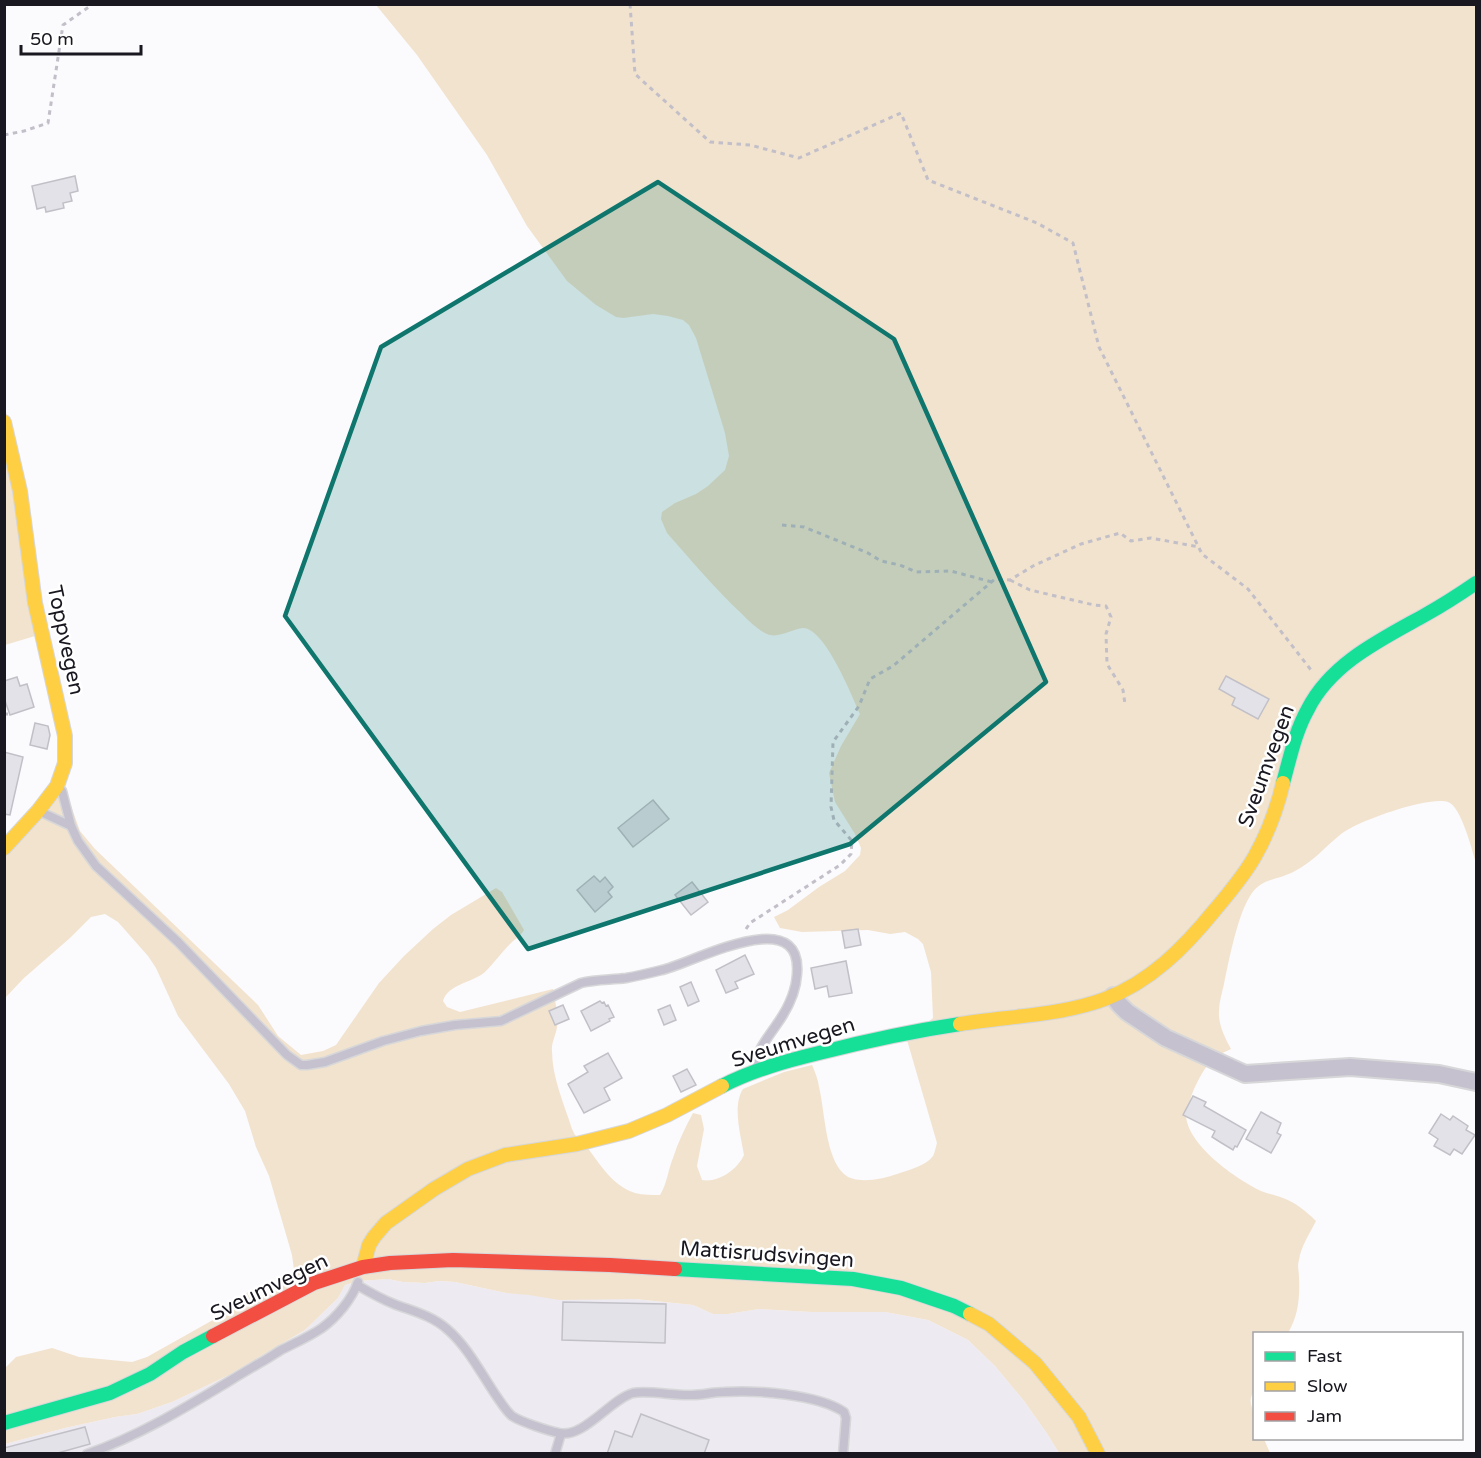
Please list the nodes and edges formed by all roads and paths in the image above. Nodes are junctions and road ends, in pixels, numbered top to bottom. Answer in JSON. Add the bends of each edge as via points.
{"nodes":[{"id":1,"x":93,"y":4,"type":"edge"},
{"id":2,"x":630,"y":4,"type":"edge"},
{"id":3,"x":4,"y":135,"type":"edge"},
{"id":4,"x":4,"y":422,"type":"edge"},
{"id":5,"x":782,"y":525,"type":"dead end"},
{"id":6,"x":1199,"y":547,"type":"junction"},
{"id":7,"x":1010,"y":580,"type":"junction"},
{"id":8,"x":992,"y":582,"type":"junction"},
{"id":9,"x":1476,"y":584,"type":"edge"},
{"id":10,"x":1323,"y":685,"type":"junction"},
{"id":11,"x":1125,"y":704,"type":"dead end"},
{"id":12,"x":57,"y":786,"type":"junction"},
{"id":13,"x":38,"y":811,"type":"junction"},
{"id":14,"x":70,"y":826,"type":"junction"},
{"id":15,"x":4,"y":848,"type":"edge"},
{"id":16,"x":738,"y":943,"type":"junction"},
{"id":17,"x":1113,"y":996,"type":"junction"},
{"id":18,"x":755,"y":1072,"type":"junction"},
{"id":19,"x":1476,"y":1082,"type":"edge"},
{"id":20,"x":363,"y":1267,"type":"junction"},
{"id":21,"x":357,"y":1285,"type":"junction"},
{"id":22,"x":4,"y":1424,"type":"edge"},
{"id":23,"x":561,"y":1434,"type":"junction"},
{"id":24,"x":87,"y":1454,"type":"edge"},
{"id":25,"x":555,"y":1454,"type":"edge"},
{"id":26,"x":843,"y":1454,"type":"edge"},
{"id":27,"x":1098,"y":1454,"type":"edge"}],
"edges":[{"from":1,"to":3,"type":"path","via":[[63,25],[48,123]]},
{"from":2,"to":6,"type":"path","via":[[635,74],[710,142],[750,145],[799,159],[901,113],[928,180],[1037,223],[1073,243],[1099,347]]},
{"from":4,"to":12,"type":"street","name":"Toppvegen","via":[[20,491],[35,603],[65,736],[65,763]]},
{"from":5,"to":8,"type":"path","via":[[804,527],[916,572],[951,571]]},
{"from":6,"to":7,"type":"path","via":[[1151,538],[1131,541],[1120,533],[1081,544]]},
{"from":6,"to":10,"type":"path","via":[[1202,554],[1248,590]]},
{"from":7,"to":8,"type":"path"},
{"from":7,"to":11,"type":"path","via":[[1030,590],[1106,606],[1111,617],[1106,634],[1107,664],[1123,690]]},
{"from":8,"to":16,"type":"path","via":[[893,666],[870,679],[859,706],[833,742],[831,807],[834,820],[852,841],[851,854],[750,923]]},
{"from":9,"to":10,"type":"street","name":"Sveumvegen","via":[[1370,647]]},
{"from":10,"to":17,"type":"street","name":"Sveumvegen","via":[[1304,714],[1277,806],[1239,881],[1162,967]]},
{"from":12,"to":13,"type":"street","name":"Toppvegen"},
{"from":12,"to":14,"type":"lane","via":[[62,791]]},
{"from":13,"to":14,"type":"lane"},
{"from":13,"to":15,"type":"street","name":"Toppvegen"},
{"from":14,"to":16,"type":"lane","via":[[96,866],[301,1065],[325,1062],[421,1031],[501,1021],[590,980],[664,970]]},
{"from":16,"to":18,"type":"lane","via":[[779,941],[792,950],[797,964],[792,995],[759,1051]]},
{"from":17,"to":18,"type":"street","name":"Sveumvegen","via":[[1052,1011],[869,1041]]},
{"from":17,"to":19,"type":"street","via":[[1127,1012],[1166,1038],[1245,1074],[1350,1067],[1439,1074]]},
{"from":18,"to":20,"type":"street","name":"Sveumvegen","via":[[651,1124],[582,1143],[504,1155],[467,1170],[425,1195],[379,1230],[365,1252]]},
{"from":20,"to":21,"type":"lane"},
{"from":20,"to":22,"type":"street","name":"Sveumvegen","via":[[314,1283],[110,1392]]},
{"from":20,"to":27,"type":"street","name":"Mattisrudsvingen","via":[[453,1260],[598,1265],[853,1279],[901,1288],[954,1306],[989,1324],[1028,1356],[1079,1417]]},
{"from":21,"to":23,"type":"lane","via":[[434,1319],[460,1343],[512,1416]]},
{"from":21,"to":24,"type":"lane","via":[[346,1304],[322,1328],[162,1421]]},
{"from":23,"to":25,"type":"lane"},
{"from":23,"to":26,"type":"lane","via":[[572,1433],[636,1393],[769,1393],[812,1399],[841,1410],[846,1418]]}]}
